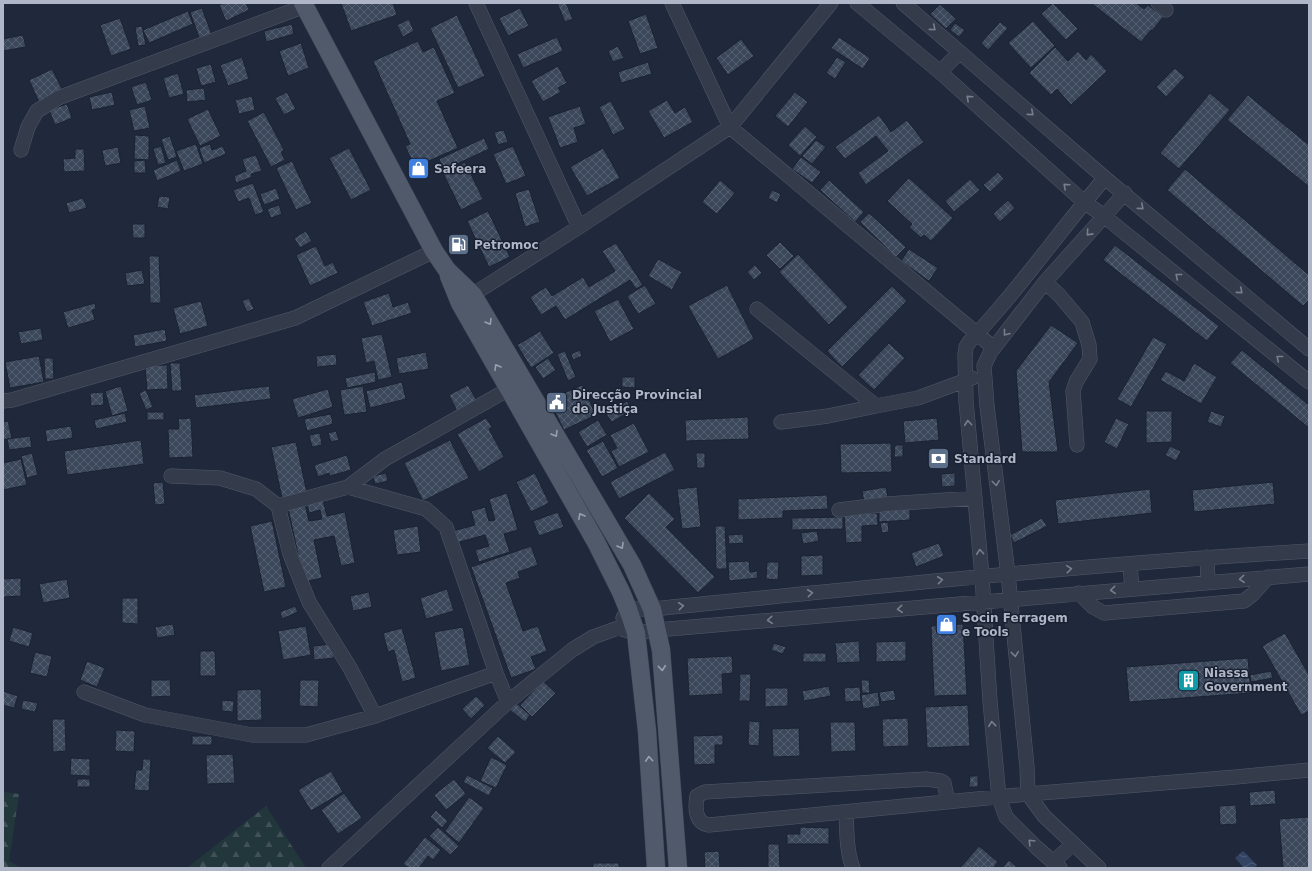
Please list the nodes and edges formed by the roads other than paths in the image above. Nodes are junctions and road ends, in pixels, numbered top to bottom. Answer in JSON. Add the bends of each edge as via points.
{"nodes":[{"id":1,"x":476,"y":3,"type":"edge"},
{"id":2,"x":672,"y":3,"type":"edge"},
{"id":3,"x":831,"y":3,"type":"edge"},
{"id":4,"x":857,"y":3,"type":"edge"},
{"id":5,"x":903,"y":3,"type":"edge"},
{"id":6,"x":304,"y":5,"type":"edge"},
{"id":7,"x":960,"y":52,"type":"junction"},
{"id":8,"x":940,"y":72,"type":"junction"},
{"id":9,"x":730,"y":127,"type":"junction"},
{"id":10,"x":21,"y":150,"type":"dead end"},
{"id":11,"x":1105,"y":178,"type":"junction"},
{"id":12,"x":1125,"y":193,"type":"junction"},
{"id":13,"x":1084,"y":202,"type":"junction"},
{"id":14,"x":1104,"y":216,"type":"junction"},
{"id":15,"x":579,"y":227,"type":"junction"},
{"id":16,"x":434,"y":251,"type":"junction"},
{"id":17,"x":1045,"y":282,"type":"junction"},
{"id":18,"x":466,"y":299,"type":"junction"},
{"id":19,"x":757,"y":309,"type":"dead end"},
{"id":20,"x":976,"y":334,"type":"junction"},
{"id":21,"x":994,"y":348,"type":"junction"},
{"id":22,"x":1309,"y":349,"type":"edge"},
{"id":23,"x":984,"y":375,"type":"junction"},
{"id":24,"x":965,"y":380,"type":"junction"},
{"id":25,"x":1309,"y":382,"type":"edge"},
{"id":26,"x":509,"y":389,"type":"junction"},
{"id":27,"x":3,"y":401,"type":"edge"},
{"id":28,"x":876,"y":406,"type":"junction"},
{"id":29,"x":781,"y":422,"type":"dead end"},
{"id":30,"x":1077,"y":444,"type":"dead end"},
{"id":31,"x":171,"y":476,"type":"dead end"},
{"id":32,"x":348,"y":487,"type":"junction"},
{"id":33,"x":975,"y":498,"type":"junction"},
{"id":34,"x":278,"y":506,"type":"junction"},
{"id":35,"x":839,"y":510,"type":"dead end"},
{"id":36,"x":1309,"y":551,"type":"edge"},
{"id":37,"x":1207,"y":557,"type":"junction"},
{"id":38,"x":1130,"y":564,"type":"junction"},
{"id":39,"x":1008,"y":574,"type":"junction"},
{"id":40,"x":1309,"y":574,"type":"edge"},
{"id":41,"x":982,"y":576,"type":"junction"},
{"id":42,"x":1268,"y":577,"type":"junction"},
{"id":43,"x":1208,"y":582,"type":"junction"},
{"id":44,"x":1132,"y":589,"type":"junction"},
{"id":45,"x":1079,"y":593,"type":"junction"},
{"id":46,"x":1009,"y":599,"type":"junction"},
{"id":47,"x":984,"y":602,"type":"junction"},
{"id":48,"x":652,"y":608,"type":"junction"},
{"id":49,"x":628,"y":610,"type":"junction"},
{"id":50,"x":618,"y":628,"type":"junction"},
{"id":51,"x":658,"y":630,"type":"junction"},
{"id":52,"x":636,"y":633,"type":"junction"},
{"id":53,"x":496,"y":673,"type":"junction"},
{"id":54,"x":84,"y":692,"type":"dead end"},
{"id":55,"x":508,"y":702,"type":"junction"},
{"id":56,"x":375,"y":716,"type":"junction"},
{"id":57,"x":1309,"y":770,"type":"edge"},
{"id":58,"x":672,"y":785,"type":"junction"},
{"id":59,"x":651,"y":787,"type":"junction"},
{"id":60,"x":1028,"y":794,"type":"junction"},
{"id":61,"x":999,"y":798,"type":"junction"},
{"id":62,"x":948,"y":802,"type":"junction"},
{"id":63,"x":846,"y":812,"type":"junction"},
{"id":64,"x":675,"y":824,"type":"junction"},
{"id":65,"x":654,"y":826,"type":"junction"},
{"id":66,"x":1073,"y":844,"type":"junction"},
{"id":67,"x":1057,"y":865,"type":"edge"},
{"id":68,"x":329,"y":868,"type":"edge"},
{"id":69,"x":656,"y":868,"type":"edge"},
{"id":70,"x":678,"y":868,"type":"edge"},
{"id":71,"x":853,"y":868,"type":"edge"},
{"id":72,"x":1099,"y":868,"type":"edge"}],
"edges":[{"from":1,"to":15,"type":"street"},
{"from":2,"to":9,"type":"street"},
{"from":3,"to":9,"type":"street"},
{"from":4,"to":8,"type":"street"},
{"from":5,"to":7,"type":"street","one_way":true},
{"from":6,"to":10,"type":"street","via":[[58,98],[37,111],[28,127]]},
{"from":6,"to":16,"type":"main road"},
{"from":7,"to":8,"type":"street"},
{"from":7,"to":11,"type":"street","one_way":true},
{"from":13,"to":8,"type":"street","one_way":true},
{"from":9,"to":15,"type":"street"},
{"from":9,"to":20,"type":"street"},
{"from":11,"to":12,"type":"street"},
{"from":11,"to":13,"type":"street"},
{"from":12,"to":14,"type":"street"},
{"from":12,"to":22,"type":"street","one_way":true},
{"from":13,"to":14,"type":"street"},
{"from":13,"to":20,"type":"street","via":[[1004,304]]},
{"from":14,"to":17,"type":"street","one_way":true},
{"from":25,"to":14,"type":"street","one_way":true},
{"from":15,"to":18,"type":"street"},
{"from":16,"to":18,"type":"main road"},
{"from":16,"to":27,"type":"street","via":[[295,318]]},
{"from":17,"to":21,"type":"street","one_way":true},
{"from":17,"to":30,"type":"street","via":[[1082,322],[1090,345],[1090,359],[1073,391]]},
{"from":26,"to":18,"type":"main road","one_way":true},
{"from":18,"to":48,"type":"main road","one_way":true,"via":[[632,565]]},
{"from":19,"to":28,"type":"street"},
{"from":20,"to":21,"type":"street"},
{"from":20,"to":24,"type":"street","via":[[966,347]]},
{"from":21,"to":23,"type":"street","via":[[986,359]]},
{"from":23,"to":24,"type":"street"},
{"from":23,"to":39,"type":"street","one_way":true},
{"from":24,"to":28,"type":"street","via":[[918,398]]},
{"from":33,"to":24,"type":"street","one_way":true},
{"from":26,"to":32,"type":"street","via":[[386,458]]},
{"from":49,"to":26,"type":"main road","one_way":true,"via":[[596,542]]},
{"from":28,"to":29,"type":"street"},
{"from":31,"to":34,"type":"street","via":[[220,478],[256,489]]},
{"from":32,"to":34,"type":"street"},
{"from":32,"to":53,"type":"street","via":[[426,509],[446,528]]},
{"from":33,"to":35,"type":"street"},
{"from":41,"to":33,"type":"street","one_way":true},
{"from":34,"to":56,"type":"street","via":[[290,554],[309,602],[350,668]]},
{"from":36,"to":37,"type":"street"},
{"from":37,"to":38,"type":"street"},
{"from":37,"to":43,"type":"street"},
{"from":39,"to":38,"type":"street","one_way":true},
{"from":38,"to":44,"type":"street"},
{"from":39,"to":41,"type":"street"},
{"from":39,"to":46,"type":"street"},
{"from":40,"to":42,"type":"street"},
{"from":41,"to":47,"type":"street"},
{"from":48,"to":41,"type":"street","one_way":true},
{"from":42,"to":43,"type":"street","one_way":true},
{"from":42,"to":45,"type":"street","via":[[1244,601],[1104,613],[1093,607]]},
{"from":43,"to":44,"type":"street"},
{"from":44,"to":45,"type":"street","one_way":true},
{"from":45,"to":46,"type":"street"},
{"from":46,"to":47,"type":"street"},
{"from":46,"to":60,"type":"street","one_way":true},
{"from":47,"to":51,"type":"street","one_way":true},
{"from":61,"to":47,"type":"street","one_way":true},
{"from":48,"to":49,"type":"street"},
{"from":48,"to":51,"type":"main road"},
{"from":49,"to":50,"type":"street"},
{"from":49,"to":52,"type":"main road"},
{"from":50,"to":52,"type":"street"},
{"from":50,"to":55,"type":"street","via":[[572,650]]},
{"from":51,"to":52,"type":"street"},
{"from":51,"to":58,"type":"main road","one_way":true},
{"from":59,"to":52,"type":"main road","one_way":true},
{"from":53,"to":55,"type":"street"},
{"from":53,"to":56,"type":"street"},
{"from":54,"to":56,"type":"street","via":[[145,715],[252,735],[306,735]]},
{"from":55,"to":68,"type":"street"},
{"from":57,"to":60,"type":"street"},
{"from":58,"to":59,"type":"main road"},
{"from":58,"to":64,"type":"main road"},
{"from":59,"to":65,"type":"main road"},
{"from":60,"to":61,"type":"street"},
{"from":60,"to":66,"type":"street","via":[[1044,816]]},
{"from":61,"to":62,"type":"street"},
{"from":67,"to":61,"type":"street","one_way":true,"via":[[1006,817]]},
{"from":62,"to":63,"type":"street"},
{"from":62,"to":63,"type":"street","via":[[944,783],[926,778],[705,792],[697,796],[695,807],[699,820],[709,825]]},
{"from":63,"to":71,"type":"street","via":[[848,845]]},
{"from":64,"to":65,"type":"main road"},
{"from":64,"to":70,"type":"main road"},
{"from":65,"to":69,"type":"main road"},
{"from":66,"to":67,"type":"street"},
{"from":66,"to":72,"type":"street"}]}
